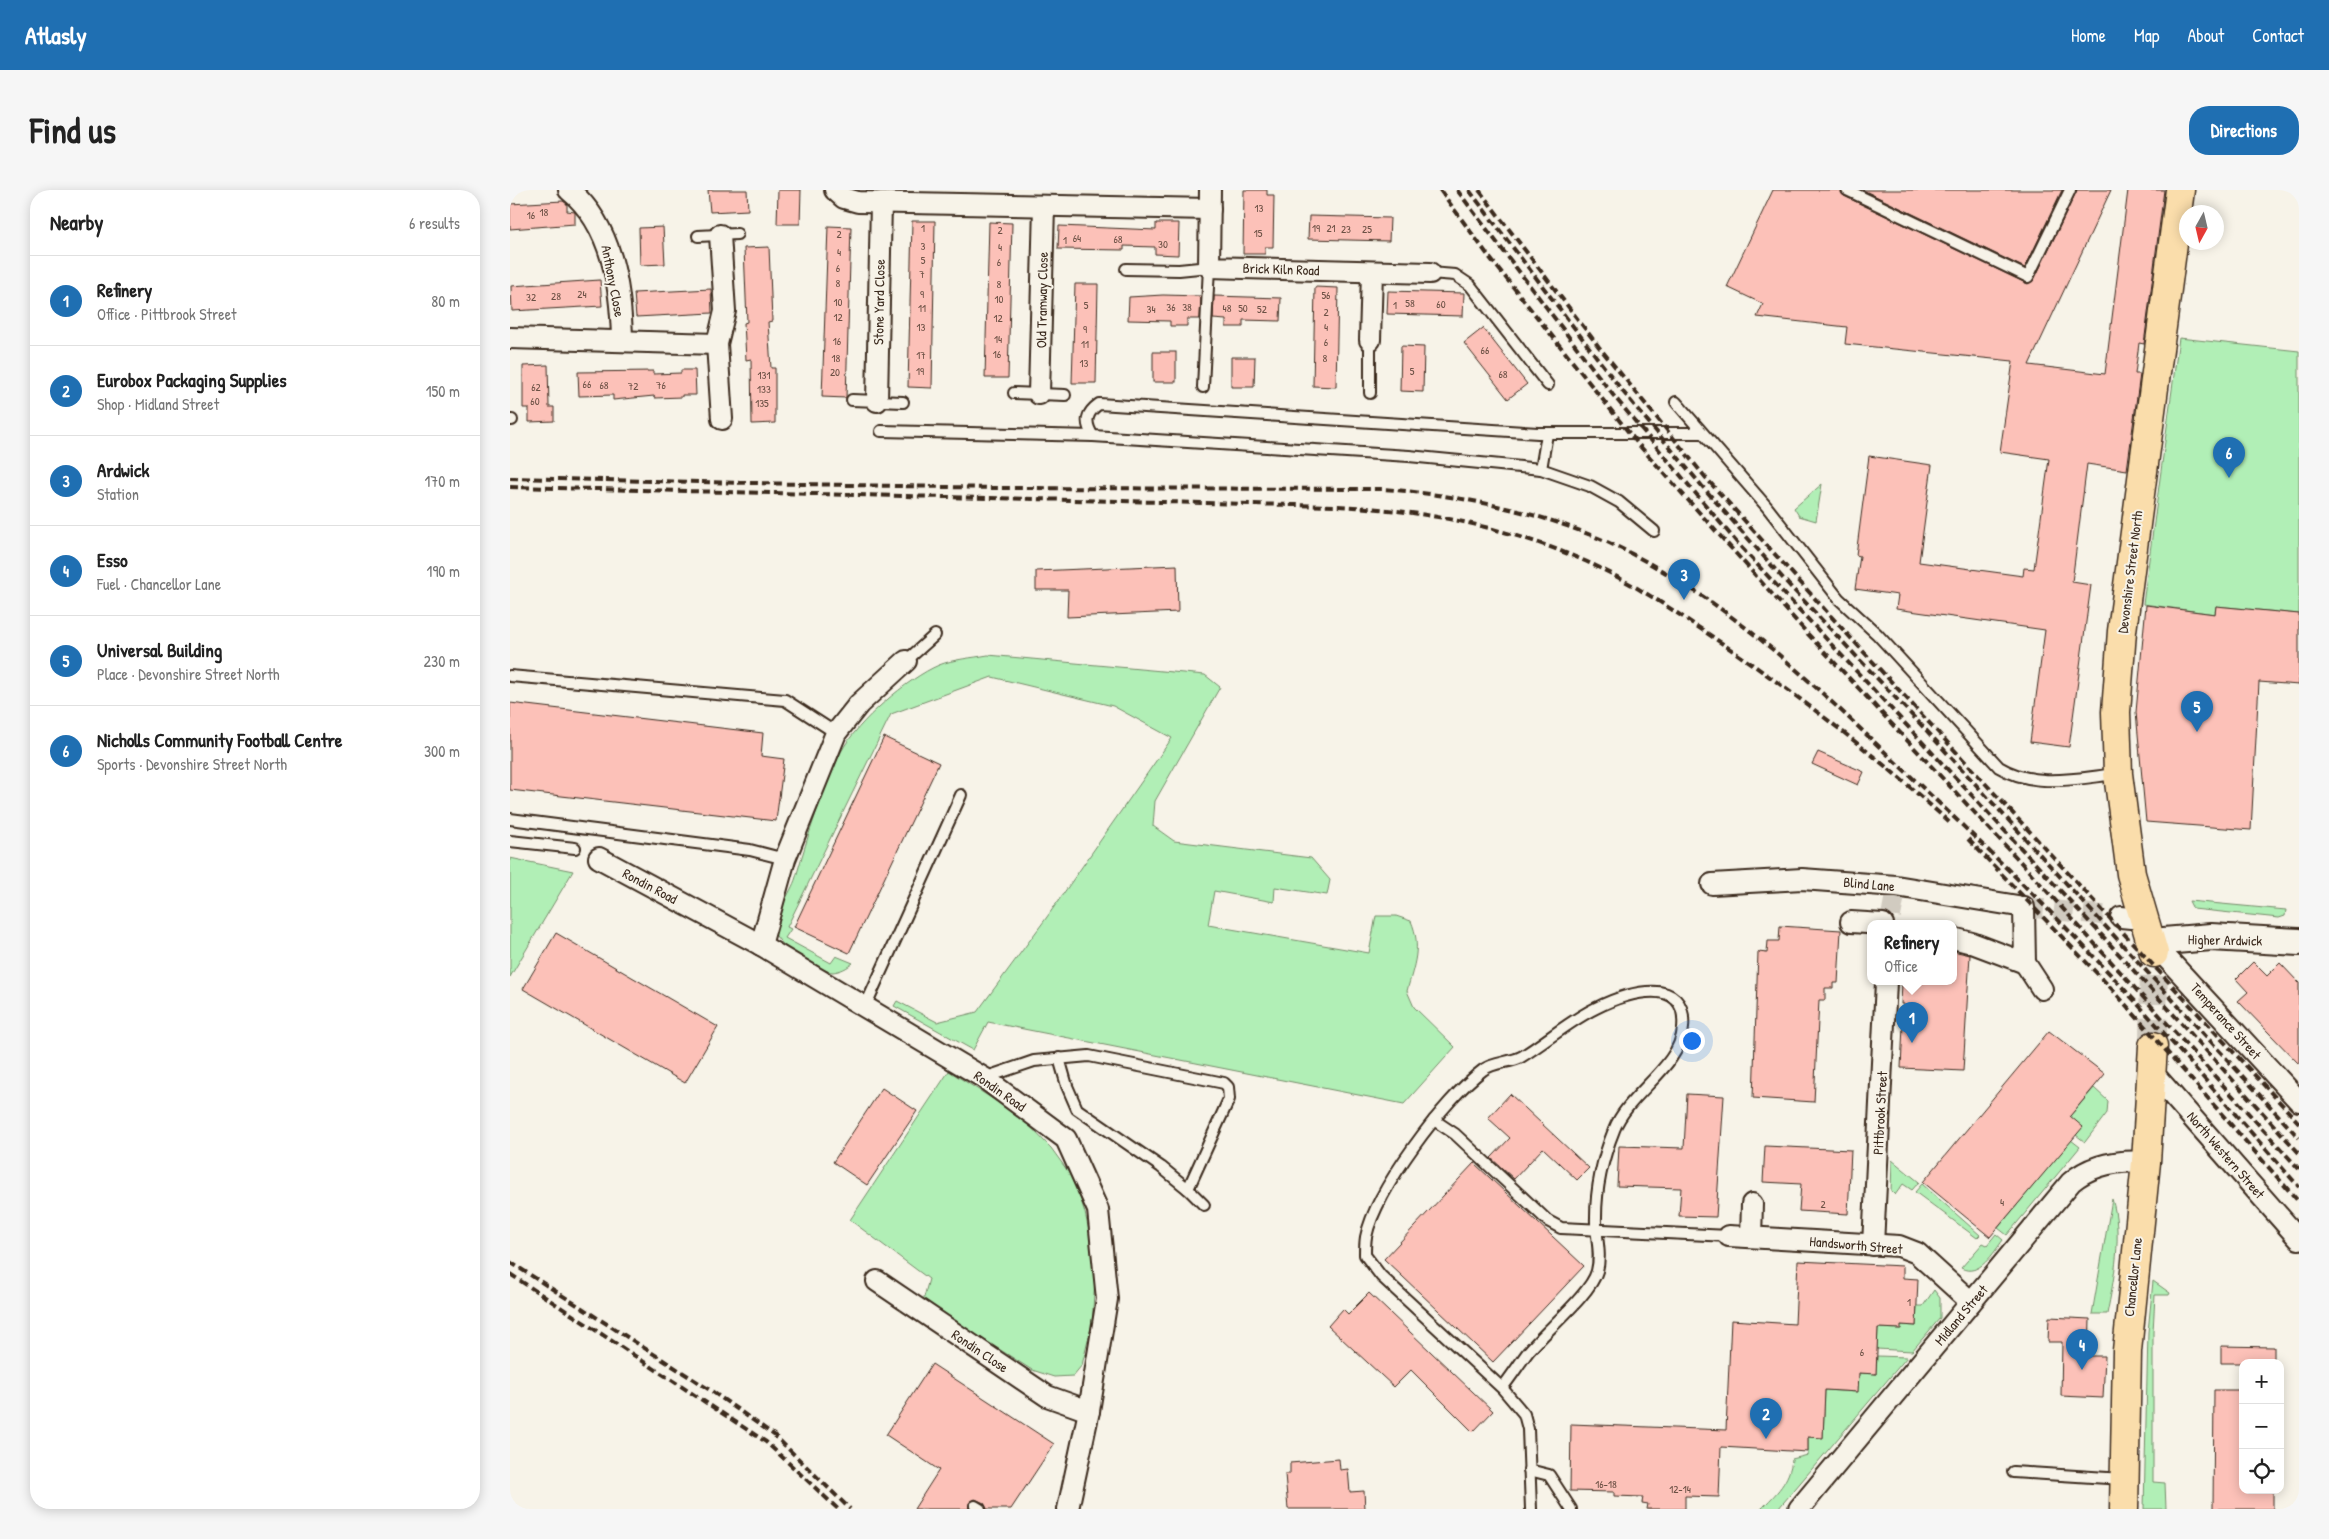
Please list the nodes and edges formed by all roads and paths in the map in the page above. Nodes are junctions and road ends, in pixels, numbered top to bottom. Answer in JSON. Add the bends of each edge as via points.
{"nodes":[{"id":1,"x":835,"y":190,"type":"edge"},
{"id":2,"x":1847,"y":190,"type":"edge"},
{"id":3,"x":2070,"y":190,"type":"edge"},
{"id":4,"x":2180,"y":190,"type":"edge"},
{"id":5,"x":581,"y":193,"type":"edge"},
{"id":6,"x":1210,"y":200,"type":"edge"},
{"id":7,"x":881,"y":202,"type":"junction"},
{"id":8,"x":1044,"y":206,"type":"junction"},
{"id":9,"x":728,"y":234,"type":"joint"},
{"id":10,"x":698,"y":236,"type":"dead end"},
{"id":11,"x":1209,"y":267,"type":"junction"},
{"id":12,"x":1126,"y":269,"type":"dead end"},
{"id":13,"x":1372,"y":272,"type":"junction"},
{"id":14,"x":1430,"y":273,"type":"joint"},
{"id":15,"x":510,"y":338,"type":"edge"},
{"id":16,"x":622,"y":340,"type":"junction"},
{"id":17,"x":1370,"y":340,"type":"joint"},
{"id":18,"x":717,"y":344,"type":"junction"},
{"id":19,"x":1548,"y":385,"type":"dead end"},
{"id":20,"x":1203,"y":387,"type":"dead end"},
{"id":21,"x":1014,"y":393,"type":"dead end"},
{"id":22,"x":1370,"y":393,"type":"dead end"},
{"id":23,"x":1039,"y":394,"type":"junction"},
{"id":24,"x":1065,"y":395,"type":"dead end"},
{"id":25,"x":852,"y":400,"type":"dead end"},
{"id":26,"x":877,"y":401,"type":"junction"},
{"id":27,"x":902,"y":402,"type":"dead end"},
{"id":28,"x":1676,"y":402,"type":"dead end"},
{"id":29,"x":722,"y":419,"type":"dead end"},
{"id":30,"x":881,"y":431,"type":"dead end"},
{"id":31,"x":1700,"y":433,"type":"junction"},
{"id":32,"x":1547,"y":434,"type":"junction"},
{"id":33,"x":1093,"y":436,"type":"junction"},
{"id":34,"x":1541,"y":469,"type":"junction"},
{"id":35,"x":1654,"y":531,"type":"dead end"},
{"id":36,"x":935,"y":635,"type":"dead end"},
{"id":37,"x":906,"y":661,"type":"joint"},
{"id":38,"x":510,"y":676,"type":"edge"},
{"id":39,"x":836,"y":733,"type":"junction"},
{"id":40,"x":2118,"y":774,"type":"junction"},
{"id":41,"x":960,"y":795,"type":"dead end"},
{"id":42,"x":510,"y":819,"type":"edge"},
{"id":43,"x":510,"y":841,"type":"edge"},
{"id":44,"x":575,"y":848,"type":"dead end"},
{"id":45,"x":599,"y":858,"type":"dead end"},
{"id":46,"x":785,"y":859,"type":"junction"},
{"id":47,"x":1712,"y":884,"type":"dead end"},
{"id":48,"x":1851,"y":922,"type":"dead end"},
{"id":49,"x":1867,"y":922,"type":"edge"},
{"id":50,"x":1957,"y":939,"type":"edge"},
{"id":51,"x":2299,"y":942,"type":"edge"},
{"id":52,"x":761,"y":946,"type":"junction"},
{"id":53,"x":2153,"y":947,"type":"junction"},
{"id":54,"x":2025,"y":963,"type":"junction"},
{"id":55,"x":1886,"y":985,"type":"edge"},
{"id":56,"x":2042,"y":989,"type":"dead end"},
{"id":57,"x":865,"y":1007,"type":"junction"},
{"id":58,"x":1059,"y":1058,"type":"junction"},
{"id":59,"x":2152,"y":1059,"type":"joint"},
{"id":60,"x":984,"y":1078,"type":"junction"},
{"id":61,"x":2299,"y":1101,"type":"edge"},
{"id":62,"x":1434,"y":1120,"type":"junction"},
{"id":63,"x":2146,"y":1162,"type":"junction"},
{"id":64,"x":1188,"y":1189,"type":"junction"},
{"id":65,"x":1752,"y":1204,"type":"dead end"},
{"id":66,"x":1204,"y":1205,"type":"dead end"},
{"id":67,"x":1598,"y":1231,"type":"junction"},
{"id":68,"x":1729,"y":1236,"type":"joint"},
{"id":69,"x":1751,"y":1237,"type":"junction"},
{"id":70,"x":2299,"y":1238,"type":"edge"},
{"id":71,"x":1872,"y":1245,"type":"junction"},
{"id":72,"x":877,"y":1281,"type":"dead end"},
{"id":73,"x":1972,"y":1302,"type":"junction"},
{"id":74,"x":1502,"y":1388,"type":"junction"},
{"id":75,"x":1089,"y":1411,"type":"junction"},
{"id":76,"x":1529,"y":1470,"type":"junction"},
{"id":77,"x":2013,"y":1472,"type":"dead end"},
{"id":78,"x":2124,"y":1479,"type":"junction"},
{"id":79,"x":1068,"y":1509,"type":"edge"},
{"id":80,"x":1531,"y":1509,"type":"edge"},
{"id":81,"x":1571,"y":1509,"type":"edge"},
{"id":82,"x":1799,"y":1509,"type":"edge"},
{"id":83,"x":2124,"y":1509,"type":"edge"}],
"edges":[{"from":1,"to":7,"type":"street","via":[[850,201]]},
{"from":2,"to":3,"type":"lane","via":[[2028,277]]},
{"from":4,"to":40,"type":"highway","name":"Devonshire Street North","via":[[2122,631],[2116,712]]},
{"from":5,"to":16,"type":"street","name":"Anthony Close","via":[[611,255]]},
{"from":6,"to":8,"type":"street"},
{"from":6,"to":11,"type":"street"},
{"from":7,"to":8,"type":"street"},
{"from":7,"to":26,"type":"street","name":"Stone Yard Close"},
{"from":8,"to":23,"type":"street","name":"Old Tramway Close"},
{"from":9,"to":10,"type":"lane"},
{"from":9,"to":18,"type":"street","via":[[724,311]]},
{"from":11,"to":12,"type":"lane"},
{"from":11,"to":13,"type":"street","name":"Brick Kiln Road"},
{"from":11,"to":20,"type":"lane"},
{"from":13,"to":14,"type":"street","name":"Brick Kiln Road"},
{"from":13,"to":17,"type":"street"},
{"from":14,"to":19,"type":"lane","via":[[1454,275],[1470,284]]},
{"from":15,"to":16,"type":"street"},
{"from":16,"to":18,"type":"street"},
{"from":17,"to":22,"type":"lane"},
{"from":18,"to":29,"type":"street"},
{"from":21,"to":23,"type":"lane"},
{"from":23,"to":24,"type":"lane"},
{"from":25,"to":26,"type":"lane"},
{"from":26,"to":27,"type":"lane"},
{"from":28,"to":31,"type":"lane"},
{"from":30,"to":33,"type":"lane"},
{"from":31,"to":32,"type":"lane"},
{"from":31,"to":40,"type":"lane","via":[[1767,507],[1839,599],[1877,634],[1999,767],[2022,778],[2051,781]]},
{"from":32,"to":33,"type":"lane","via":[[1099,404],[1087,418],[1087,427]]},
{"from":32,"to":34,"type":"lane"},
{"from":33,"to":34,"type":"lane","via":[[1409,456]]},
{"from":34,"to":35,"type":"lane","via":[[1590,486],[1619,502]]},
{"from":36,"to":37,"type":"lane"},
{"from":37,"to":39,"type":"street","via":[[860,704]]},
{"from":38,"to":39,"type":"lane","via":[[785,700]]},
{"from":39,"to":46,"type":"street"},
{"from":40,"to":53,"type":"highway","name":"Devonshire Street North","via":[[2131,874],[2132,916]]},
{"from":41,"to":57,"type":"lane"},
{"from":42,"to":46,"type":"lane","via":[[750,850]]},
{"from":43,"to":44,"type":"lane"},
{"from":45,"to":52,"type":"street","name":"Rondin Road"},
{"from":46,"to":52,"type":"street"},
{"from":47,"to":54,"type":"street","name":"Blind Lane","via":[[1802,879],[2024,907]]},
{"from":48,"to":49,"type":"street"},
{"from":50,"to":54,"type":"street"},
{"from":51,"to":53,"type":"street","name":"Higher Ardwick","via":[[2211,937]]},
{"from":52,"to":57,"type":"street","name":"Rondin Road"},
{"from":53,"to":61,"type":"street","name":"Temperance Street"},
{"from":54,"to":56,"type":"street"},
{"from":55,"to":71,"type":"street","name":"Pittbrook Street"},
{"from":57,"to":60,"type":"street","name":"Rondin Road"},
{"from":58,"to":60,"type":"lane","via":[[1034,1061]]},
{"from":58,"to":64,"type":"lane","via":[[1077,1109]]},
{"from":58,"to":64,"type":"lane","via":[[1089,1056],[1224,1083],[1229,1099]]},
{"from":59,"to":63,"type":"highway","name":"Chancellor Lane"},
{"from":59,"to":70,"type":"street","name":"North Western Street"},
{"from":60,"to":75,"type":"street","name":"Rondin Road","via":[[1066,1139],[1098,1210],[1107,1299]]},
{"from":62,"to":67,"type":"lane","via":[[1455,1134],[1548,1221],[1561,1228]]},
{"from":62,"to":67,"type":"lane","via":[[1484,1068],[1518,1059],[1595,1008],[1632,994],[1658,991],[1672,996],[1683,1009],[1679,1047],[1617,1122],[1601,1168],[1595,1219]]},
{"from":62,"to":74,"type":"lane","via":[[1410,1152],[1378,1207],[1366,1236],[1365,1255],[1381,1276]]},
{"from":63,"to":73,"type":"street","name":"Midland Street","via":[[2130,1161],[2084,1171],[2071,1182]]},
{"from":63,"to":78,"type":"highway","name":"Chancellor Lane","via":[[2127,1351]]},
{"from":64,"to":66,"type":"lane"},
{"from":65,"to":69,"type":"street"},
{"from":67,"to":68,"type":"lane"},
{"from":67,"to":74,"type":"lane","via":[[1597,1272],[1588,1288],[1528,1352]]},
{"from":68,"to":69,"type":"street","name":"Handsworth Street"},
{"from":69,"to":71,"type":"street","name":"Handsworth Street"},
{"from":71,"to":73,"type":"street","name":"Handsworth Street","via":[[1899,1246],[1917,1253]]},
{"from":72,"to":75,"type":"street","name":"Rondin Close","via":[[1048,1396]]},
{"from":73,"to":82,"type":"street","name":"Midland Street"},
{"from":74,"to":76,"type":"lane","via":[[1524,1414],[1528,1429]]},
{"from":75,"to":79,"type":"street","name":"Rondin Road"},
{"from":76,"to":80,"type":"lane"},
{"from":76,"to":81,"type":"lane","via":[[1549,1475]]},
{"from":77,"to":78,"type":"lane"},
{"from":78,"to":83,"type":"highway","name":"Chancellor Lane"}]}
